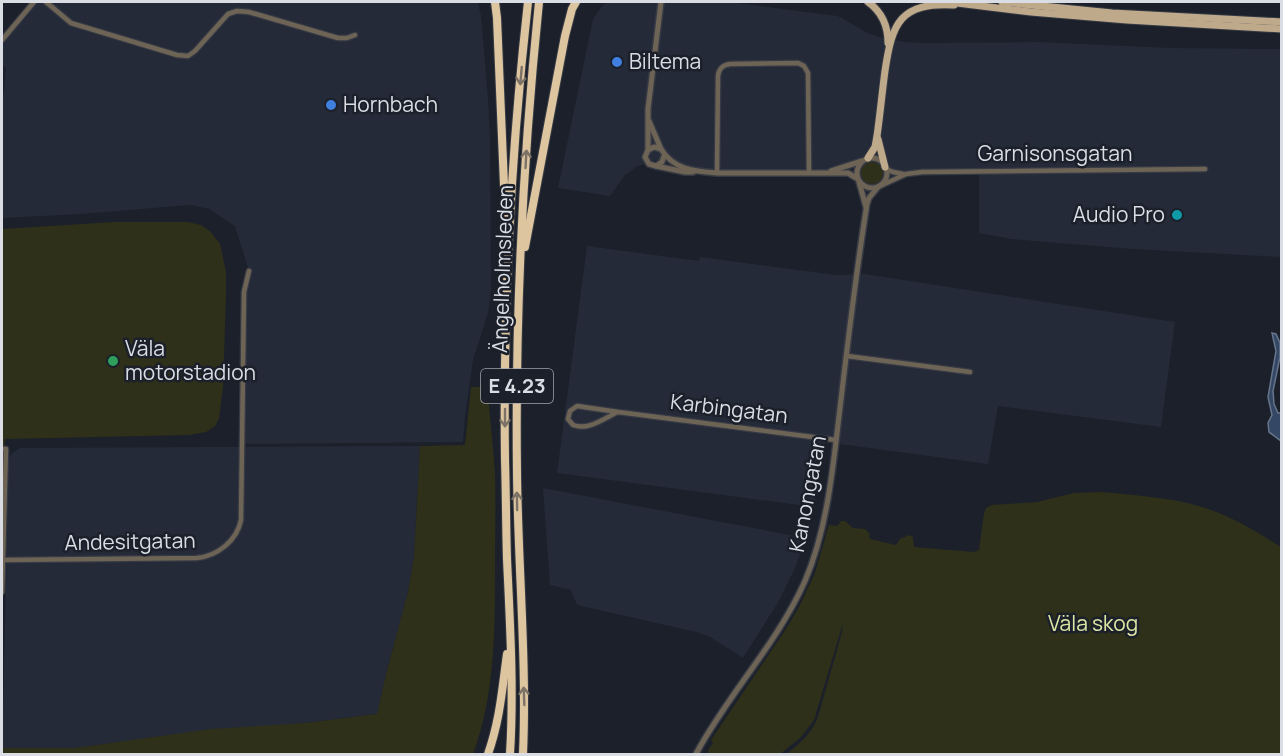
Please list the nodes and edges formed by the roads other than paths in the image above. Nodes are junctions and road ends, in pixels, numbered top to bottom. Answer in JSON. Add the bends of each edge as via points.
{"nodes":[{"id":1,"x":34,"y":2,"type":"edge"},
{"id":2,"x":46,"y":2,"type":"edge"},
{"id":3,"x":495,"y":2,"type":"edge"},
{"id":4,"x":528,"y":2,"type":"edge"},
{"id":5,"x":539,"y":2,"type":"edge"},
{"id":6,"x":576,"y":2,"type":"edge"},
{"id":7,"x":661,"y":2,"type":"edge"},
{"id":8,"x":868,"y":2,"type":"edge"},
{"id":9,"x":949,"y":2,"type":"edge"},
{"id":10,"x":1003,"y":5,"type":"edge"},
{"id":11,"x":1281,"y":22,"type":"edge"},
{"id":12,"x":1281,"y":29,"type":"edge"},
{"id":13,"x":4,"y":32,"type":"edge"},
{"id":14,"x":355,"y":35,"type":"dead end"},
{"id":15,"x":2,"y":40,"type":"edge"},
{"id":16,"x":888,"y":52,"type":"junction"},
{"id":17,"x":648,"y":120,"type":"junction"},
{"id":18,"x":878,"y":136,"type":"junction"},
{"id":19,"x":648,"y":150,"type":"junction"},
{"id":20,"x":663,"y":152,"type":"junction"},
{"id":21,"x":867,"y":159,"type":"junction"},
{"id":22,"x":656,"y":166,"type":"junction"},
{"id":23,"x":886,"y":168,"type":"junction"},
{"id":24,"x":1204,"y":169,"type":"dead end"},
{"id":25,"x":698,"y":171,"type":"junction"},
{"id":26,"x":717,"y":173,"type":"junction"},
{"id":27,"x":808,"y":173,"type":"junction"},
{"id":28,"x":823,"y":173,"type":"junction"},
{"id":29,"x":906,"y":174,"type":"junction"},
{"id":30,"x":859,"y":180,"type":"junction"},
{"id":31,"x":879,"y":186,"type":"junction"},
{"id":32,"x":866,"y":209,"type":"junction"},
{"id":33,"x":249,"y":271,"type":"dead end"},
{"id":34,"x":519,"y":280,"type":"junction"},
{"id":35,"x":507,"y":304,"type":"junction"},
{"id":36,"x":847,"y":356,"type":"junction"},
{"id":37,"x":970,"y":372,"type":"dead end"},
{"id":38,"x":618,"y":412,"type":"junction"},
{"id":39,"x":836,"y":440,"type":"junction"},
{"id":40,"x":4,"y":449,"type":"edge"},
{"id":41,"x":2,"y":560,"type":"edge"},
{"id":42,"x":2,"y":592,"type":"edge"},
{"id":43,"x":510,"y":630,"type":"junction"},
{"id":44,"x":488,"y":754,"type":"edge"},
{"id":45,"x":510,"y":754,"type":"edge"},
{"id":46,"x":523,"y":754,"type":"edge"},
{"id":47,"x":696,"y":754,"type":"edge"}],
"edges":[{"from":1,"to":13,"type":"street"},
{"from":2,"to":14,"type":"street","via":[[71,23],[177,55],[188,56],[195,51],[228,14],[237,11],[338,38]]},
{"from":3,"to":35,"type":"highway"},
{"from":4,"to":35,"type":"highway","name":"Ängelholmsleden","number":"E 4.23","one_way":true},
{"from":34,"to":5,"type":"highway","name":"Ängelholmsleden","number":"E 4.23","one_way":true},
{"from":6,"to":34,"type":"highway","via":[[564,36]]},
{"from":7,"to":17,"type":"street"},
{"from":8,"to":16,"type":"main road","via":[[885,23]]},
{"from":9,"to":10,"type":"main road"},
{"from":10,"to":11,"type":"main road"},
{"from":10,"to":12,"type":"main road","via":[[1126,20]]},
{"from":10,"to":16,"type":"main road","via":[[940,4],[920,8],[896,25]]},
{"from":13,"to":15,"type":"street"},
{"from":16,"to":18,"type":"main road"},
{"from":17,"to":19,"type":"street"},
{"from":17,"to":20,"type":"street"},
{"from":18,"to":21,"type":"main road"},
{"from":18,"to":23,"type":"main road"},
{"from":19,"to":20,"type":"street","via":[[654,147]]},
{"from":19,"to":22,"type":"street","via":[[646,161]]},
{"from":20,"to":22,"type":"street","via":[[662,162]]},
{"from":20,"to":25,"type":"street","via":[[674,164]]},
{"from":21,"to":23,"type":"street","via":[[876,159]]},
{"from":21,"to":28,"type":"street"},
{"from":21,"to":30,"type":"street","via":[[858,168]]},
{"from":22,"to":25,"type":"street"},
{"from":23,"to":29,"type":"street","name":"Garnisonsgatan"},
{"from":23,"to":31,"type":"street","via":[[885,180]]},
{"from":24,"to":29,"type":"street","name":"Garnisonsgatan"},
{"from":25,"to":26,"type":"street"},
{"from":26,"to":27,"type":"street"},
{"from":26,"to":27,"type":"street","via":[[719,70],[730,64],[798,63],[808,73]]},
{"from":27,"to":28,"type":"street"},
{"from":28,"to":30,"type":"street","via":[[848,173]]},
{"from":29,"to":31,"type":"street","name":"Garnisonsgatan"},
{"from":30,"to":31,"type":"street","via":[[868,188]]},
{"from":30,"to":32,"type":"street","name":"Kanongatan"},
{"from":31,"to":32,"type":"street","name":"Kanongatan"},
{"from":32,"to":36,"type":"street","name":"Kanongatan"},
{"from":33,"to":41,"type":"street","name":"Andesitgatan","via":[[244,292],[240,529],[208,557]]},
{"from":46,"to":34,"type":"highway","name":"Ängelholmsleden","number":"E 4.23","one_way":true,"via":[[517,474]]},
{"from":35,"to":43,"type":"highway","name":"Ängelholmsleden","number":"E 4.23","one_way":true,"via":[[505,458]]},
{"from":36,"to":37,"type":"street"},
{"from":36,"to":39,"type":"street","name":"Kanongatan"},
{"from":38,"to":38,"type":"street","name":"Karbingatan","via":[[577,406],[568,419],[573,425],[584,427]]},
{"from":38,"to":39,"type":"street","name":"Karbingatan"},
{"from":39,"to":47,"type":"street","name":"Kanongatan","via":[[822,528],[804,584]]},
{"from":40,"to":41,"type":"street"},
{"from":41,"to":42,"type":"street"},
{"from":43,"to":44,"type":"highway","via":[[502,700]]},
{"from":43,"to":45,"type":"highway","number":"E 4.23"}]}
